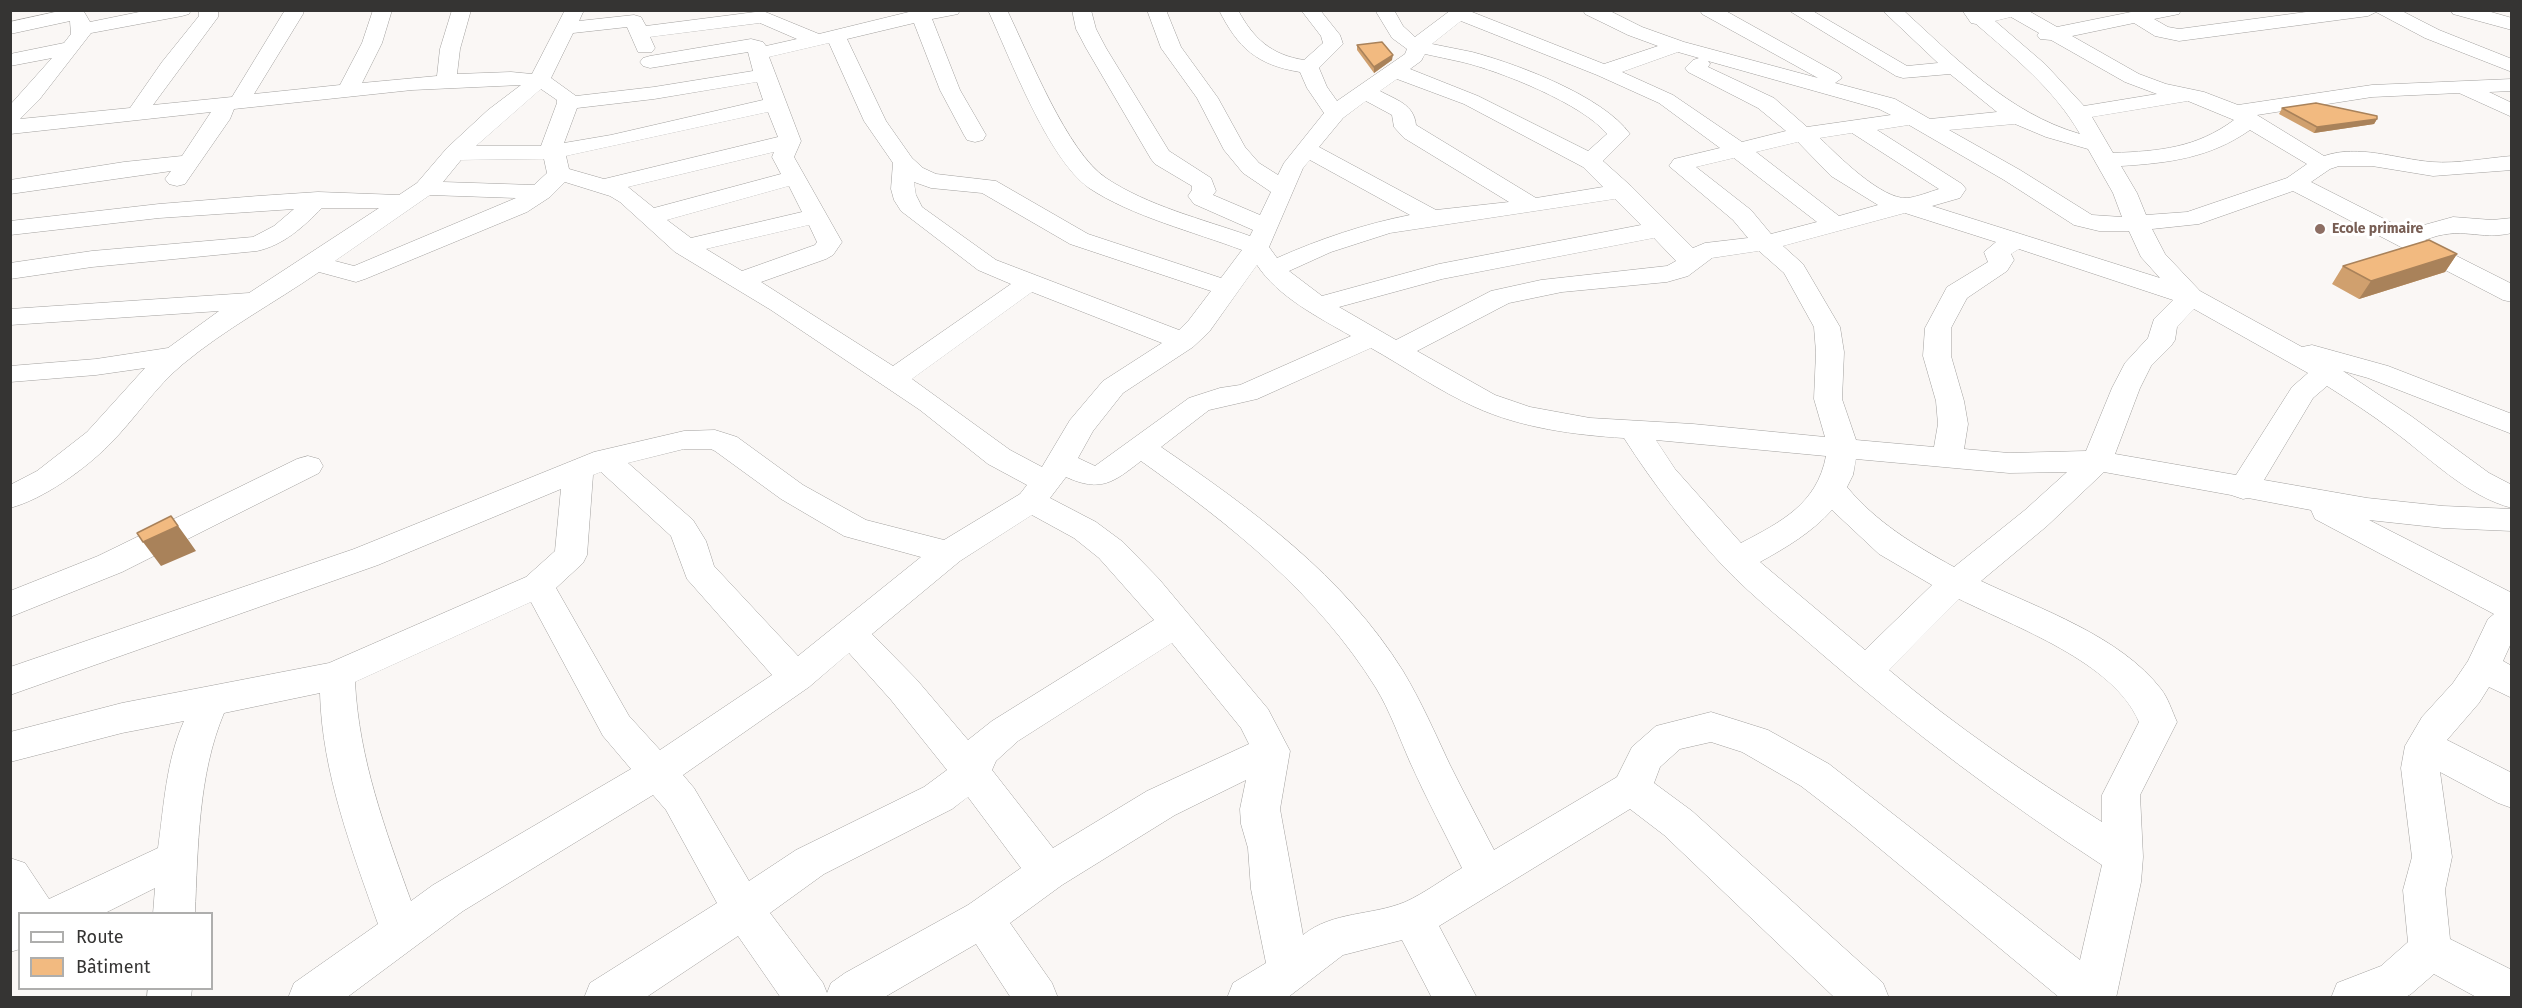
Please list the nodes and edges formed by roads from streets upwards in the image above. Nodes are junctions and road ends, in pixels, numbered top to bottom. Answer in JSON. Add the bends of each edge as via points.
{"nodes":[{"id":1,"x":182,"y":10,"type":"edge"},
{"id":2,"x":209,"y":10,"type":"edge"},
{"id":3,"x":294,"y":10,"type":"edge"},
{"id":4,"x":383,"y":10,"type":"edge"},
{"id":5,"x":462,"y":10,"type":"edge"},
{"id":6,"x":951,"y":10,"type":"edge"},
{"id":7,"x":997,"y":10,"type":"edge"},
{"id":8,"x":1081,"y":10,"type":"edge"},
{"id":9,"x":1156,"y":10,"type":"edge"},
{"id":10,"x":1228,"y":10,"type":"edge"},
{"id":11,"x":1310,"y":10,"type":"edge"},
{"id":12,"x":1384,"y":10,"type":"edge"},
{"id":13,"x":1592,"y":10,"type":"edge"},
{"id":14,"x":1709,"y":10,"type":"edge"},
{"id":15,"x":1797,"y":10,"type":"edge"},
{"id":16,"x":2172,"y":10,"type":"edge"},
{"id":17,"x":2368,"y":10,"type":"edge"},
{"id":18,"x":2384,"y":10,"type":"edge"},
{"id":19,"x":2460,"y":10,"type":"edge"},
{"id":20,"x":1890,"y":11,"type":"edge"},
{"id":21,"x":1461,"y":12,"type":"edge"},
{"id":22,"x":763,"y":14,"type":"edge"},
{"id":23,"x":2424,"y":14,"type":"dead end"},
{"id":24,"x":922,"y":15,"type":"junction"},
{"id":25,"x":1974,"y":15,"type":"edge"},
{"id":26,"x":578,"y":16,"type":"edge"},
{"id":27,"x":77,"y":18,"type":"edge"},
{"id":28,"x":865,"y":18,"type":"edge"},
{"id":29,"x":2139,"y":18,"type":"junction"},
{"id":30,"x":2402,"y":21,"type":"junction"},
{"id":31,"x":2511,"y":24,"type":"edge"},
{"id":32,"x":10,"y":28,"type":"edge"},
{"id":33,"x":640,"y":33,"type":"junction"},
{"id":34,"x":2057,"y":34,"type":"junction"},
{"id":35,"x":828,"y":39,"type":"junction"},
{"id":36,"x":2005,"y":39,"type":"junction"},
{"id":37,"x":1419,"y":46,"type":"junction"},
{"id":38,"x":1677,"y":46,"type":"junction"},
{"id":39,"x":71,"y":48,"type":"junction"},
{"id":40,"x":1718,"y":58,"type":"junction"},
{"id":41,"x":10,"y":60,"type":"edge"},
{"id":42,"x":650,"y":62,"type":"junction"},
{"id":43,"x":761,"y":65,"type":"junction"},
{"id":44,"x":2511,"y":66,"type":"edge"},
{"id":45,"x":1308,"y":67,"type":"junction"},
{"id":46,"x":1955,"y":68,"type":"junction"},
{"id":47,"x":1395,"y":71,"type":"junction"},
{"id":48,"x":1604,"y":71,"type":"junction"},
{"id":49,"x":1903,"y":72,"type":"junction"},
{"id":50,"x":539,"y":81,"type":"junction"},
{"id":51,"x":446,"y":83,"type":"junction"},
{"id":52,"x":1816,"y":84,"type":"junction"},
{"id":53,"x":1843,"y":85,"type":"junction"},
{"id":54,"x":2511,"y":85,"type":"edge"},
{"id":55,"x":2462,"y":87,"type":"junction"},
{"id":56,"x":10,"y":89,"type":"edge"},
{"id":57,"x":37,"y":89,"type":"junction"},
{"id":58,"x":1364,"y":91,"type":"junction"},
{"id":59,"x":348,"y":92,"type":"junction"},
{"id":60,"x":654,"y":93,"type":"junction"},
{"id":61,"x":2193,"y":95,"type":"junction"},
{"id":62,"x":568,"y":103,"type":"junction"},
{"id":63,"x":775,"y":104,"type":"junction"},
{"id":64,"x":232,"y":105,"type":"junction"},
{"id":65,"x":2511,"y":111,"type":"edge"},
{"id":66,"x":1335,"y":113,"type":"junction"},
{"id":67,"x":2079,"y":113,"type":"junction"},
{"id":68,"x":136,"y":114,"type":"junction"},
{"id":69,"x":2242,"y":116,"type":"junction"},
{"id":70,"x":10,"y":117,"type":"edge"},
{"id":71,"x":2015,"y":117,"type":"junction"},
{"id":72,"x":1921,"y":122,"type":"junction"},
{"id":73,"x":10,"y":127,"type":"edge"},
{"id":74,"x":1857,"y":127,"type":"junction"},
{"id":75,"x":975,"y":135,"type":"dead end"},
{"id":76,"x":1802,"y":135,"type":"junction"},
{"id":77,"x":790,"y":141,"type":"junction"},
{"id":78,"x":1306,"y":149,"type":"junction"},
{"id":79,"x":1737,"y":149,"type":"junction"},
{"id":80,"x":2102,"y":152,"type":"junction"},
{"id":81,"x":455,"y":153,"type":"junction"},
{"id":82,"x":188,"y":162,"type":"junction"},
{"id":83,"x":1591,"y":162,"type":"junction"},
{"id":84,"x":904,"y":163,"type":"junction"},
{"id":85,"x":2511,"y":163,"type":"edge"},
{"id":86,"x":2322,"y":164,"type":"junction"},
{"id":87,"x":551,"y":172,"type":"junction"},
{"id":88,"x":796,"y":177,"type":"junction"},
{"id":89,"x":2295,"y":183,"type":"junction"},
{"id":90,"x":605,"y":186,"type":"junction"},
{"id":91,"x":10,"y":187,"type":"edge"},
{"id":92,"x":1284,"y":190,"type":"junction"},
{"id":93,"x":1623,"y":191,"type":"junction"},
{"id":94,"x":416,"y":195,"type":"junction"},
{"id":95,"x":318,"y":199,"type":"junction"},
{"id":96,"x":1532,"y":206,"type":"junction"},
{"id":97,"x":1908,"y":207,"type":"junction"},
{"id":98,"x":158,"y":210,"type":"junction"},
{"id":99,"x":814,"y":216,"type":"junction"},
{"id":100,"x":650,"y":217,"type":"junction"},
{"id":101,"x":1432,"y":218,"type":"junction"},
{"id":102,"x":1835,"y":224,"type":"junction"},
{"id":103,"x":2137,"y":224,"type":"junction"},
{"id":104,"x":2511,"y":225,"type":"edge"},
{"id":105,"x":10,"y":228,"type":"edge"},
{"id":106,"x":1661,"y":229,"type":"junction"},
{"id":107,"x":2405,"y":240,"type":"junction"},
{"id":108,"x":2015,"y":241,"type":"junction"},
{"id":109,"x":1765,"y":243,"type":"junction"},
{"id":110,"x":684,"y":247,"type":"junction"},
{"id":111,"x":1265,"y":247,"type":"junction"},
{"id":112,"x":1692,"y":262,"type":"junction"},
{"id":113,"x":315,"y":263,"type":"junction"},
{"id":114,"x":10,"y":271,"type":"edge"},
{"id":115,"x":741,"y":280,"type":"junction"},
{"id":116,"x":1030,"y":282,"type":"junction"},
{"id":117,"x":2505,"y":285,"type":"edge"},
{"id":118,"x":1227,"y":288,"type":"junction"},
{"id":119,"x":2191,"y":297,"type":"junction"},
{"id":120,"x":258,"y":300,"type":"junction"},
{"id":121,"x":1318,"y":305,"type":"junction"},
{"id":122,"x":10,"y":317,"type":"edge"},
{"id":123,"x":1183,"y":341,"type":"junction"},
{"id":124,"x":1386,"y":343,"type":"junction"},
{"id":125,"x":2282,"y":346,"type":"junction"},
{"id":126,"x":178,"y":354,"type":"junction"},
{"id":127,"x":2326,"y":372,"type":"junction"},
{"id":128,"x":13,"y":378,"type":"edge"},
{"id":129,"x":892,"y":380,"type":"junction"},
{"id":130,"x":2511,"y":425,"type":"edge"},
{"id":131,"x":1634,"y":430,"type":"junction"},
{"id":132,"x":1141,"y":447,"type":"junction"},
{"id":133,"x":1843,"y":447,"type":"junction"},
{"id":134,"x":1948,"y":457,"type":"junction"},
{"id":135,"x":2097,"y":461,"type":"junction"},
{"id":136,"x":591,"y":465,"type":"junction"},
{"id":137,"x":308,"y":466,"type":"dead end"},
{"id":138,"x":1046,"y":482,"type":"junction"},
{"id":139,"x":1831,"y":488,"type":"junction"},
{"id":140,"x":2243,"y":489,"type":"junction"},
{"id":141,"x":10,"y":498,"type":"edge"},
{"id":142,"x":2302,"y":498,"type":"junction"},
{"id":143,"x":2511,"y":498,"type":"edge"},
{"id":144,"x":2511,"y":520,"type":"edge"},
{"id":145,"x":948,"y":553,"type":"junction"},
{"id":146,"x":1737,"y":560,"type":"junction"},
{"id":147,"x":1957,"y":584,"type":"junction"},
{"id":148,"x":538,"y":585,"type":"junction"},
{"id":149,"x":10,"y":605,"type":"edge"},
{"id":150,"x":2511,"y":608,"type":"edge"},
{"id":151,"x":2511,"y":618,"type":"edge"},
{"id":152,"x":1175,"y":624,"type":"junction"},
{"id":153,"x":851,"y":634,"type":"junction"},
{"id":154,"x":1866,"y":671,"type":"junction"},
{"id":155,"x":337,"y":675,"type":"junction"},
{"id":156,"x":2497,"y":675,"type":"edge"},
{"id":157,"x":796,"y":676,"type":"junction"},
{"id":158,"x":10,"y":681,"type":"edge"},
{"id":159,"x":211,"y":700,"type":"junction"},
{"id":160,"x":2424,"y":746,"type":"junction"},
{"id":161,"x":10,"y":747,"type":"edge"},
{"id":162,"x":1271,"y":752,"type":"junction"},
{"id":163,"x":657,"y":772,"type":"junction"},
{"id":164,"x":972,"y":773,"type":"junction"},
{"id":165,"x":1632,"y":788,"type":"junction"},
{"id":166,"x":2511,"y":792,"type":"edge"},
{"id":167,"x":2123,"y":857,"type":"junction"},
{"id":168,"x":177,"y":858,"type":"junction"},
{"id":169,"x":1048,"y":872,"type":"junction"},
{"id":170,"x":1486,"y":875,"type":"junction"},
{"id":171,"x":10,"y":876,"type":"edge"},
{"id":172,"x":743,"y":909,"type":"junction"},
{"id":173,"x":35,"y":912,"type":"edge"},
{"id":174,"x":64,"y":912,"type":"edge"},
{"id":175,"x":174,"y":912,"type":"edge"},
{"id":176,"x":983,"y":918,"type":"junction"},
{"id":177,"x":1413,"y":919,"type":"junction"},
{"id":178,"x":401,"y":930,"type":"junction"},
{"id":179,"x":2430,"y":950,"type":"junction"},
{"id":180,"x":1289,"y":972,"type":"junction"},
{"id":181,"x":2511,"y":993,"type":"edge"},
{"id":182,"x":2093,"y":997,"type":"edge"},
{"id":183,"x":310,"y":998,"type":"edge"},
{"id":184,"x":606,"y":998,"type":"edge"},
{"id":185,"x":807,"y":998,"type":"edge"},
{"id":186,"x":848,"y":998,"type":"edge"},
{"id":187,"x":1036,"y":998,"type":"edge"},
{"id":188,"x":1249,"y":998,"type":"edge"},
{"id":189,"x":1455,"y":998,"type":"edge"},
{"id":190,"x":1867,"y":998,"type":"edge"},
{"id":191,"x":2353,"y":998,"type":"edge"}],
"edges":[{"from":1,"to":27,"type":"street"},
{"from":2,"to":68,"type":"street","via":[[208,17]]},
{"from":3,"to":64,"type":"street"},
{"from":4,"to":59,"type":"street"},
{"from":5,"to":51,"type":"street","via":[[450,49]]},
{"from":6,"to":24,"type":"street"},
{"from":7,"to":111,"type":"street","via":[[1056,132],[1083,171],[1128,200]]},
{"from":8,"to":111,"type":"street","via":[[1096,48],[1163,159],[1203,183],[1202,199]]},
{"from":9,"to":92,"type":"street","via":[[1171,48],[1207,98],[1235,150],[1251,168]]},
{"from":10,"to":45,"type":"street","via":[[1243,38],[1259,52],[1286,64]]},
{"from":11,"to":45,"type":"street","via":[[1333,44]]},
{"from":12,"to":37,"type":"street","via":[[1400,36]]},
{"from":13,"to":38,"type":"street"},
{"from":14,"to":53,"type":"street"},
{"from":15,"to":49,"type":"street"},
{"from":16,"to":29,"type":"street"},
{"from":17,"to":29,"type":"street","via":[[2179,35],[2162,32]]},
{"from":18,"to":30,"type":"street"},
{"from":19,"to":31,"type":"street"},
{"from":20,"to":46,"type":"street"},
{"from":21,"to":37,"type":"street"},
{"from":21,"to":48,"type":"street"},
{"from":22,"to":33,"type":"street"},
{"from":22,"to":35,"type":"street","via":[[774,23]]},
{"from":23,"to":30,"type":"street"},
{"from":24,"to":28,"type":"street"},
{"from":24,"to":75,"type":"street","via":[[950,90]]},
{"from":25,"to":34,"type":"street","via":[[2014,11]]},
{"from":25,"to":36,"type":"street"},
{"from":26,"to":33,"type":"street","via":[[634,21]]},
{"from":26,"to":50,"type":"street"},
{"from":27,"to":32,"type":"street"},
{"from":27,"to":39,"type":"street","via":[[81,35]]},
{"from":28,"to":35,"type":"street"},
{"from":29,"to":34,"type":"street"},
{"from":30,"to":44,"type":"street"},
{"from":33,"to":42,"type":"street"},
{"from":34,"to":36,"type":"street"},
{"from":34,"to":61,"type":"street","via":[[2132,78]]},
{"from":35,"to":43,"type":"street"},
{"from":35,"to":84,"type":"street"},
{"from":36,"to":67,"type":"street"},
{"from":37,"to":47,"type":"street","via":[[1414,57]]},
{"from":37,"to":83,"type":"street","via":[[1510,71],[1571,99],[1615,126],[1619,134],[1614,142]]},
{"from":38,"to":40,"type":"street"},
{"from":38,"to":48,"type":"street"},
{"from":39,"to":41,"type":"street"},
{"from":39,"to":57,"type":"street"},
{"from":40,"to":52,"type":"street"},
{"from":40,"to":76,"type":"street","via":[[1695,68],[1766,103]]},
{"from":42,"to":43,"type":"street","via":[[751,45],[756,46]]},
{"from":42,"to":60,"type":"street"},
{"from":43,"to":60,"type":"street"},
{"from":43,"to":63,"type":"street"},
{"from":45,"to":66,"type":"street"},
{"from":46,"to":49,"type":"street"},
{"from":46,"to":71,"type":"street"},
{"from":47,"to":58,"type":"street"},
{"from":47,"to":83,"type":"street","via":[[1471,100]]},
{"from":48,"to":79,"type":"street","via":[[1666,99]]},
{"from":49,"to":53,"type":"street"},
{"from":50,"to":51,"type":"street"},
{"from":50,"to":62,"type":"street","via":[[562,93]]},
{"from":50,"to":81,"type":"street"},
{"from":51,"to":59,"type":"street"},
{"from":52,"to":53,"type":"street"},
{"from":52,"to":72,"type":"street","via":[[1887,104]]},
{"from":54,"to":55,"type":"street"},
{"from":55,"to":65,"type":"street"},
{"from":55,"to":69,"type":"street","via":[[2372,91]]},
{"from":56,"to":57,"type":"street"},
{"from":57,"to":70,"type":"street"},
{"from":58,"to":66,"type":"street"},
{"from":58,"to":96,"type":"street","via":[[1400,110],[1405,127],[1412,133]]},
{"from":59,"to":64,"type":"street"},
{"from":60,"to":62,"type":"street"},
{"from":61,"to":67,"type":"street"},
{"from":61,"to":69,"type":"street"},
{"from":62,"to":87,"type":"street","via":[[552,145]]},
{"from":63,"to":77,"type":"street"},
{"from":63,"to":87,"type":"street","via":[[611,142]]},
{"from":64,"to":68,"type":"street"},
{"from":64,"to":82,"type":"street"},
{"from":66,"to":78,"type":"street"},
{"from":67,"to":80,"type":"street"},
{"from":68,"to":73,"type":"street"},
{"from":69,"to":80,"type":"street","via":[[2222,139],[2210,144],[2144,158]]},
{"from":69,"to":86,"type":"street"},
{"from":71,"to":72,"type":"street"},
{"from":71,"to":80,"type":"street"},
{"from":72,"to":74,"type":"street"},
{"from":72,"to":103,"type":"street","via":[[2083,220]]},
{"from":74,"to":76,"type":"street"},
{"from":74,"to":97,"type":"street","via":[[1954,189]]},
{"from":76,"to":79,"type":"street"},
{"from":76,"to":97,"type":"street","via":[[1864,189]]},
{"from":77,"to":88,"type":"street","via":[[783,158]]},
{"from":77,"to":90,"type":"street"},
{"from":78,"to":92,"type":"street","via":[[1292,168]]},
{"from":78,"to":101,"type":"street"},
{"from":79,"to":102,"type":"street"},
{"from":79,"to":109,"type":"street","via":[[1680,166],[1742,215]]},
{"from":80,"to":103,"type":"street"},
{"from":81,"to":87,"type":"street"},
{"from":81,"to":94,"type":"street"},
{"from":82,"to":91,"type":"street"},
{"from":82,"to":98,"type":"street"},
{"from":83,"to":93,"type":"street"},
{"from":84,"to":116,"type":"street","via":[[901,191],[914,212],[987,265]]},
{"from":84,"to":118,"type":"street","via":[[931,181],[988,186],[1079,239]]},
{"from":85,"to":86,"type":"street","via":[[2433,169],[2354,158]]},
{"from":86,"to":89,"type":"street"},
{"from":87,"to":90,"type":"street"},
{"from":87,"to":94,"type":"street"},
{"from":87,"to":113,"type":"street","via":[[506,214],[356,274]]},
{"from":88,"to":99,"type":"street"},
{"from":88,"to":100,"type":"street"},
{"from":89,"to":103,"type":"street","via":[[2190,219]]},
{"from":89,"to":107,"type":"street"},
{"from":90,"to":100,"type":"street","via":[[628,196]]},
{"from":92,"to":111,"type":"street"},
{"from":93,"to":96,"type":"street"},
{"from":93,"to":106,"type":"street"},
{"from":94,"to":95,"type":"street"},
{"from":94,"to":113,"type":"street"},
{"from":95,"to":98,"type":"street"},
{"from":95,"to":114,"type":"street","via":[[285,229],[257,244]]},
{"from":96,"to":101,"type":"street"},
{"from":97,"to":102,"type":"street"},
{"from":97,"to":108,"type":"street"},
{"from":98,"to":105,"type":"street"},
{"from":99,"to":110,"type":"street"},
{"from":99,"to":115,"type":"street","via":[[830,242],[824,250]]},
{"from":100,"to":110,"type":"street"},
{"from":101,"to":111,"type":"street"},
{"from":102,"to":109,"type":"street"},
{"from":103,"to":119,"type":"street","via":[[2154,257]]},
{"from":104,"to":107,"type":"street","via":[[2494,230],[2454,224]]},
{"from":106,"to":112,"type":"street"},
{"from":106,"to":121,"type":"street","via":[[1439,272]]},
{"from":107,"to":117,"type":"street"},
{"from":108,"to":119,"type":"street"},
{"from":108,"to":134,"type":"street","via":[[1996,252],[2001,260],[1998,266],[1956,293],[1938,328],[1937,356],[1953,424]]},
{"from":109,"to":112,"type":"street","via":[[1705,251]]},
{"from":109,"to":133,"type":"street","via":[[1794,269],[1827,327],[1828,399]]},
{"from":110,"to":115,"type":"street"},
{"from":111,"to":118,"type":"street"},
{"from":111,"to":121,"type":"street","via":[[1293,288]]},
{"from":112,"to":124,"type":"street","via":[[1666,274],[1545,287],[1500,297]]},
{"from":113,"to":120,"type":"street"},
{"from":115,"to":129,"type":"street"},
{"from":116,"to":123,"type":"street"},
{"from":116,"to":129,"type":"street"},
{"from":118,"to":123,"type":"street"},
{"from":119,"to":125,"type":"street"},
{"from":119,"to":135,"type":"street","via":[[2164,325],[2161,340],[2139,363]]},
{"from":120,"to":122,"type":"street"},
{"from":120,"to":126,"type":"street"},
{"from":121,"to":124,"type":"street"},
{"from":123,"to":138,"type":"street","via":[[1113,387],[1085,420]]},
{"from":124,"to":131,"type":"street","via":[[1485,401],[1524,415]]},
{"from":124,"to":132,"type":"street","via":[[1247,393],[1199,404]]},
{"from":125,"to":127,"type":"street"},
{"from":125,"to":130,"type":"street","via":[[2378,372]]},
{"from":126,"to":128,"type":"street"},
{"from":126,"to":141,"type":"street","via":[[98,439],[48,478]]},
{"from":127,"to":140,"type":"street","via":[[2302,393]]},
{"from":127,"to":143,"type":"street","via":[[2478,480]]},
{"from":129,"to":138,"type":"street","via":[[999,457]]},
{"from":131,"to":133,"type":"street"},
{"from":131,"to":146,"type":"street","via":[[1664,476]]},
{"from":132,"to":138,"type":"street","via":[[1103,475]]},
{"from":132,"to":170,"type":"street","via":[[1255,529],[1347,622],[1388,678],[1418,731]]},
{"from":133,"to":134,"type":"street"},
{"from":133,"to":139,"type":"street","via":[[1838,475]]},
{"from":134,"to":135,"type":"street","via":[[2009,463]]},
{"from":135,"to":140,"type":"street"},
{"from":135,"to":147,"type":"street","via":[[2037,518]]},
{"from":136,"to":145,"type":"street","via":[[684,440],[715,439],[792,492],[855,528]]},
{"from":136,"to":148,"type":"street","via":[[571,555]]},
{"from":136,"to":157,"type":"street","via":[[682,528],[699,571]]},
{"from":136,"to":158,"type":"street","via":[[366,557]]},
{"from":137,"to":149,"type":"street","via":[[110,564]]},
{"from":138,"to":145,"type":"street"},
{"from":138,"to":152,"type":"street","via":[[1085,530],[1111,550],[1147,588]]},
{"from":139,"to":146,"type":"street","via":[[1807,517]]},
{"from":139,"to":147,"type":"street","via":[[1848,509],[1891,546]]},
{"from":140,"to":142,"type":"street"},
{"from":142,"to":144,"type":"street","via":[[2443,517]]},
{"from":142,"to":150,"type":"street"},
{"from":145,"to":153,"type":"street"},
{"from":146,"to":154,"type":"street"},
{"from":147,"to":154,"type":"street"},
{"from":147,"to":167,"type":"street","via":[[2080,643],[2113,664],[2148,699],[2158,722],[2121,795]]},
{"from":148,"to":155,"type":"street"},
{"from":148,"to":163,"type":"street","via":[[611,718]]},
{"from":151,"to":156,"type":"street","via":[[2500,628]]},
{"from":152,"to":162,"type":"street","via":[[1233,690]]},
{"from":152,"to":164,"type":"street","via":[[1005,731],[980,752]]},
{"from":153,"to":157,"type":"street"},
{"from":153,"to":164,"type":"street","via":[[889,671]]},
{"from":154,"to":167,"type":"street","via":[[1904,704],[2047,808]]},
{"from":155,"to":159,"type":"street"},
{"from":155,"to":178,"type":"street","via":[[343,750]]},
{"from":156,"to":160,"type":"street","via":[[2466,693]]},
{"from":157,"to":163,"type":"street"},
{"from":159,"to":161,"type":"street"},
{"from":159,"to":168,"type":"street","via":[[188,766]]},
{"from":160,"to":166,"type":"street"},
{"from":160,"to":179,"type":"street","via":[[2421,768],[2432,857],[2424,891]]},
{"from":162,"to":169,"type":"street","via":[[1161,803]]},
{"from":162,"to":180,"type":"street","via":[[1260,809],[1261,824]]},
{"from":163,"to":172,"type":"street","via":[[680,799]]},
{"from":163,"to":178,"type":"street"},
{"from":164,"to":169,"type":"street"},
{"from":164,"to":172,"type":"street","via":[[910,814],[810,862]]},
{"from":165,"to":170,"type":"street"},
{"from":165,"to":182,"type":"street","via":[[1645,758],[1669,737],[1711,727],[1755,741],[1815,775],[1863,811]]},
{"from":165,"to":190,"type":"street","via":[[1701,844]]},
{"from":167,"to":182,"type":"street"},
{"from":168,"to":174,"type":"street"},
{"from":168,"to":175,"type":"street"},
{"from":169,"to":176,"type":"street"},
{"from":170,"to":177,"type":"street"},
{"from":171,"to":173,"type":"street"},
{"from":172,"to":184,"type":"street"},
{"from":172,"to":185,"type":"street"},
{"from":176,"to":186,"type":"street"},
{"from":176,"to":187,"type":"street"},
{"from":177,"to":180,"type":"street","via":[[1331,938]]},
{"from":177,"to":189,"type":"street"},
{"from":178,"to":183,"type":"street"},
{"from":179,"to":181,"type":"street"},
{"from":179,"to":191,"type":"street","via":[[2396,980]]},
{"from":180,"to":188,"type":"street"}]}
